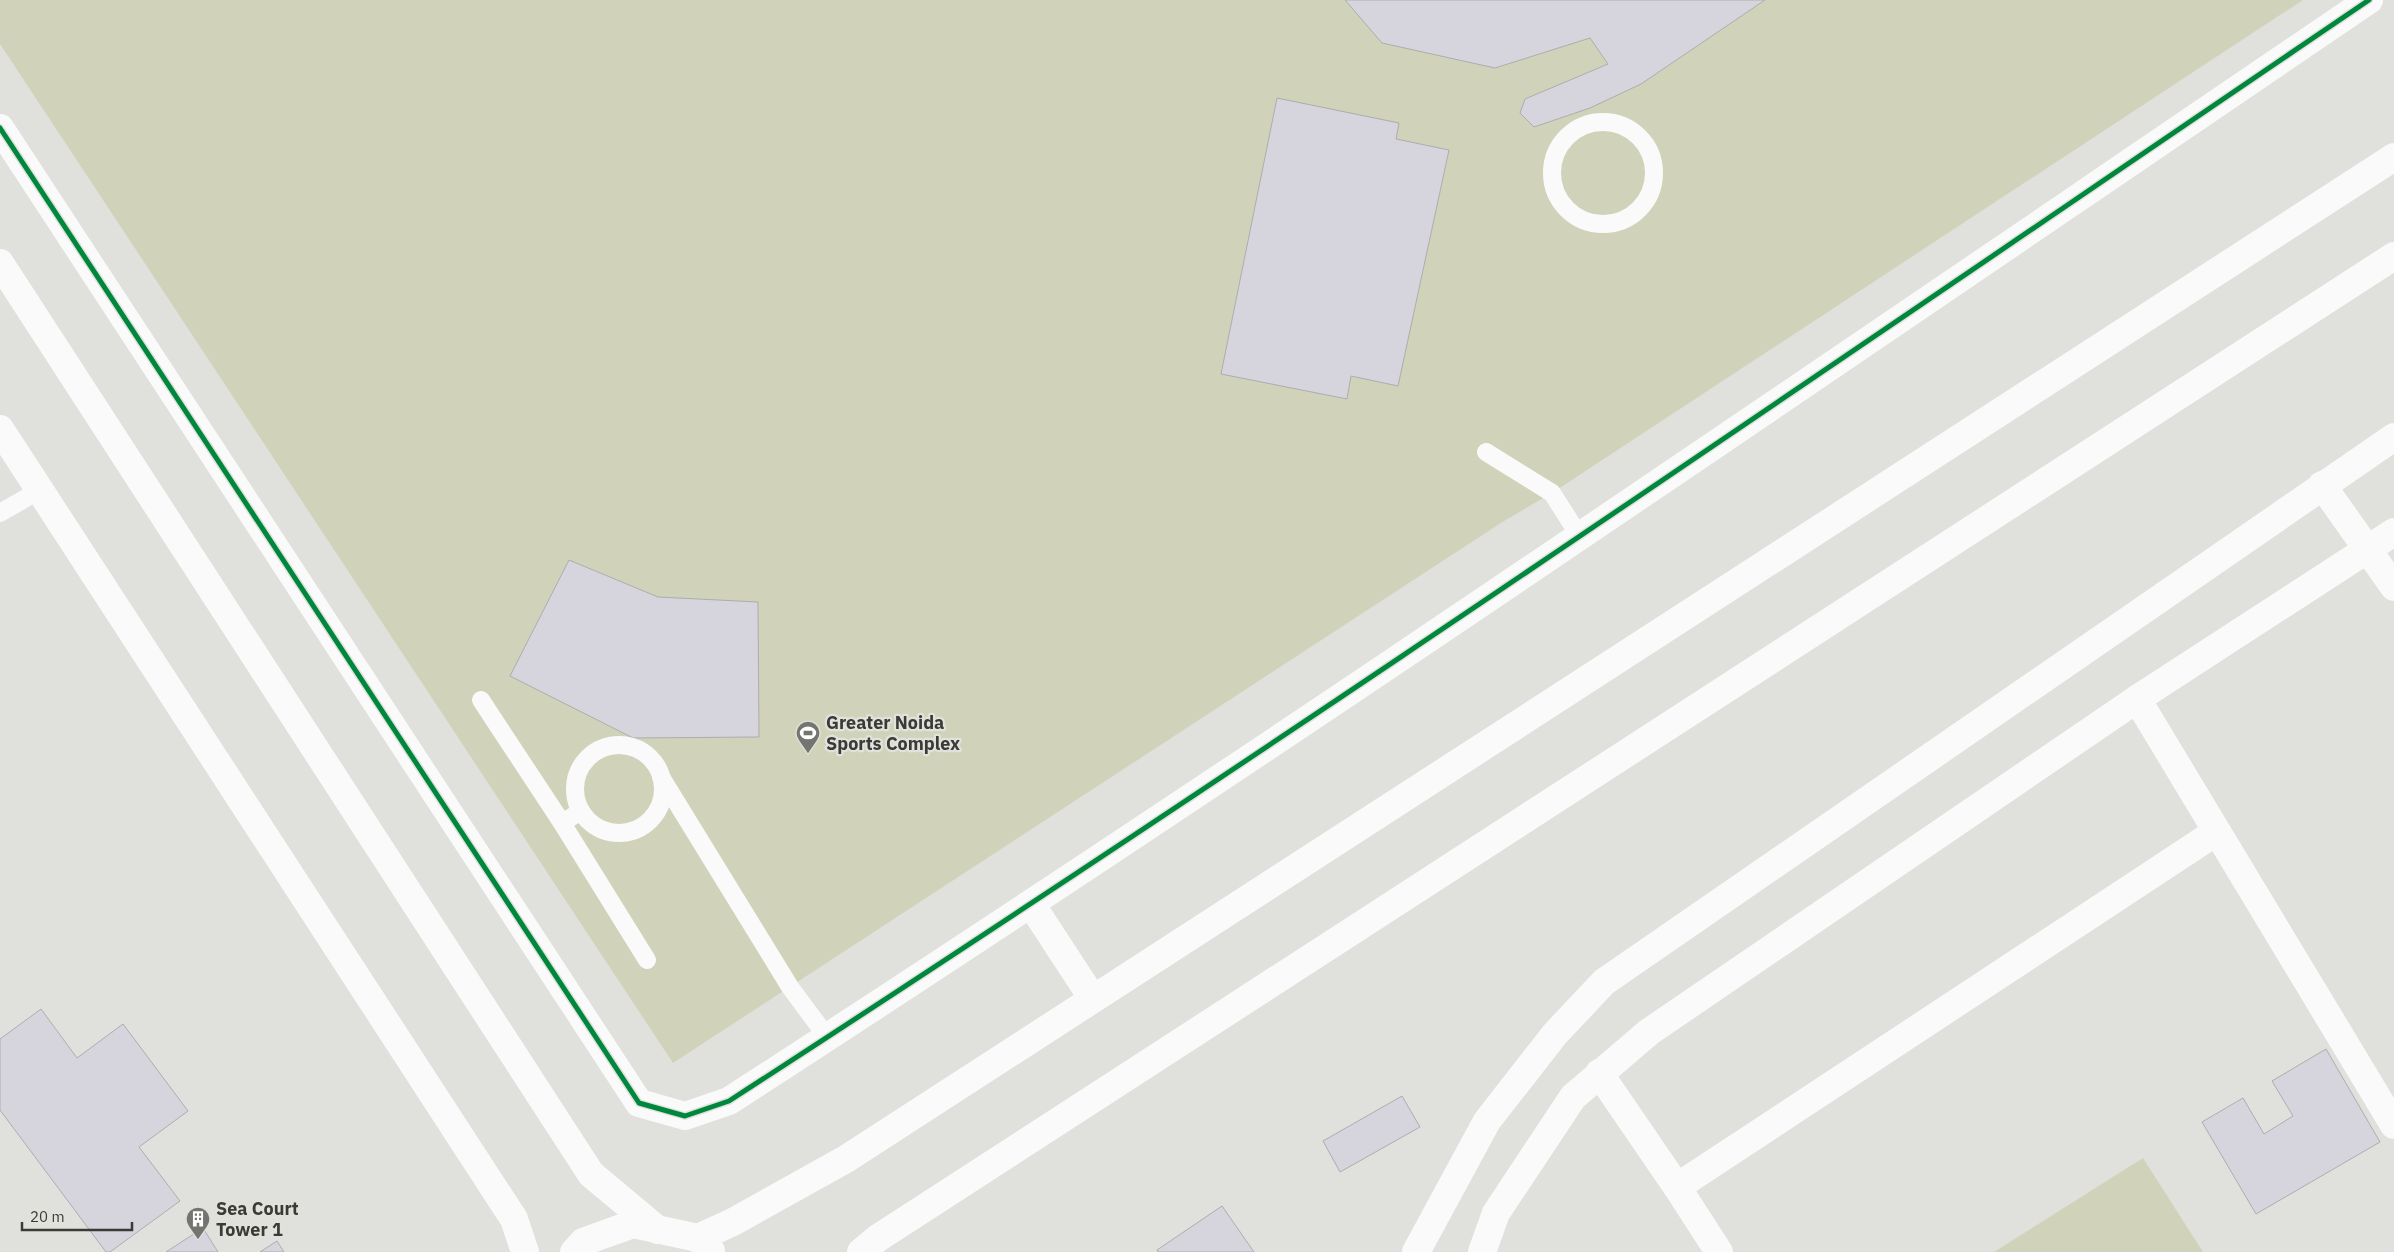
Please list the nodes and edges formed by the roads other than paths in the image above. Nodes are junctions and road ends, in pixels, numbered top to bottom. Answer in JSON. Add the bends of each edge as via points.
{"nodes":[{"id":1,"x":2369,"y":0,"type":"edge"},
{"id":2,"x":0,"y":128,"type":"edge"},
{"id":3,"x":2394,"y":157,"type":"edge"},
{"id":4,"x":1593,"y":223,"type":"joint"},
{"id":5,"x":2394,"y":256,"type":"edge"},
{"id":6,"x":0,"y":263,"type":"edge"},
{"id":7,"x":0,"y":429,"type":"edge"},
{"id":8,"x":2394,"y":437,"type":"edge"},
{"id":9,"x":1486,"y":452,"type":"dead end"},
{"id":10,"x":2322,"y":485,"type":"junction"},
{"id":11,"x":40,"y":490,"type":"junction"},
{"id":12,"x":0,"y":513,"type":"edge"},
{"id":13,"x":2394,"y":532,"type":"edge"},
{"id":14,"x":1580,"y":537,"type":"junction"},
{"id":15,"x":2367,"y":548,"type":"junction"},
{"id":16,"x":2394,"y":587,"type":"edge"},
{"id":17,"x":2137,"y":699,"type":"junction"},
{"id":18,"x":481,"y":700,"type":"dead end"},
{"id":19,"x":661,"y":777,"type":"junction"},
{"id":20,"x":581,"y":811,"type":"junction"},
{"id":21,"x":562,"y":823,"type":"junction"},
{"id":22,"x":2216,"y":832,"type":"junction"},
{"id":23,"x":1031,"y":904,"type":"junction"},
{"id":24,"x":647,"y":960,"type":"dead end"},
{"id":25,"x":1093,"y":999,"type":"junction"},
{"id":26,"x":827,"y":1037,"type":"junction"},
{"id":27,"x":1599,"y":1073,"type":"junction"},
{"id":28,"x":2394,"y":1125,"type":"edge"},
{"id":29,"x":1677,"y":1187,"type":"junction"},
{"id":30,"x":658,"y":1230,"type":"junction"},
{"id":31,"x":705,"y":1245,"type":"edge"},
{"id":32,"x":525,"y":1252,"type":"edge"},
{"id":33,"x":574,"y":1252,"type":"edge"},
{"id":34,"x":861,"y":1252,"type":"edge"},
{"id":35,"x":1416,"y":1252,"type":"edge"},
{"id":36,"x":1482,"y":1252,"type":"edge"},
{"id":37,"x":1718,"y":1252,"type":"edge"}],
"edges":[{"from":1,"to":14,"type":"street"},
{"from":2,"to":26,"type":"street","via":[[639,1103],[685,1116],[729,1101]]},
{"from":3,"to":25,"type":"street"},
{"from":4,"to":4,"type":"lane","via":[[1563,206],[1555,190],[1552,172],[1555,156],[1564,140],[1576,130],[1607,122],[1623,126],[1636,135],[1653,162],[1654,178],[1641,207],[1627,218],[1611,223]]},
{"from":5,"to":34,"type":"street","via":[[887,1232]]},
{"from":6,"to":30,"type":"street","via":[[592,1174]]},
{"from":7,"to":11,"type":"street"},
{"from":8,"to":10,"type":"street"},
{"from":9,"to":14,"type":"lane","via":[[1552,493]]},
{"from":10,"to":15,"type":"street"},
{"from":10,"to":35,"type":"street","via":[[1604,982],[1555,1034],[1487,1121]]},
{"from":11,"to":12,"type":"lane"},
{"from":11,"to":32,"type":"street","via":[[514,1219]]},
{"from":13,"to":15,"type":"street"},
{"from":14,"to":23,"type":"street"},
{"from":15,"to":16,"type":"street"},
{"from":15,"to":17,"type":"street"},
{"from":17,"to":22,"type":"street"},
{"from":17,"to":27,"type":"street","via":[[1649,1032]]},
{"from":18,"to":21,"type":"lane"},
{"from":19,"to":20,"type":"lane","via":[[663,793],[660,804],[655,814],[638,828],[606,831],[587,820]]},
{"from":19,"to":20,"type":"lane","via":[[654,762],[637,749],[615,745],[594,752],[580,768],[575,790]]},
{"from":19,"to":26,"type":"lane","via":[[790,987]]},
{"from":20,"to":21,"type":"lane"},
{"from":21,"to":24,"type":"lane"},
{"from":22,"to":28,"type":"street"},
{"from":22,"to":29,"type":"street"},
{"from":23,"to":25,"type":"street"},
{"from":23,"to":26,"type":"street"},
{"from":25,"to":31,"type":"street","via":[[846,1159],[734,1222]]},
{"from":27,"to":29,"type":"street"},
{"from":27,"to":36,"type":"street","via":[[1573,1097],[1496,1212]]},
{"from":29,"to":37,"type":"street"},
{"from":30,"to":31,"type":"street"},
{"from":30,"to":33,"type":"street","via":[[632,1224],[583,1242]]}]}
